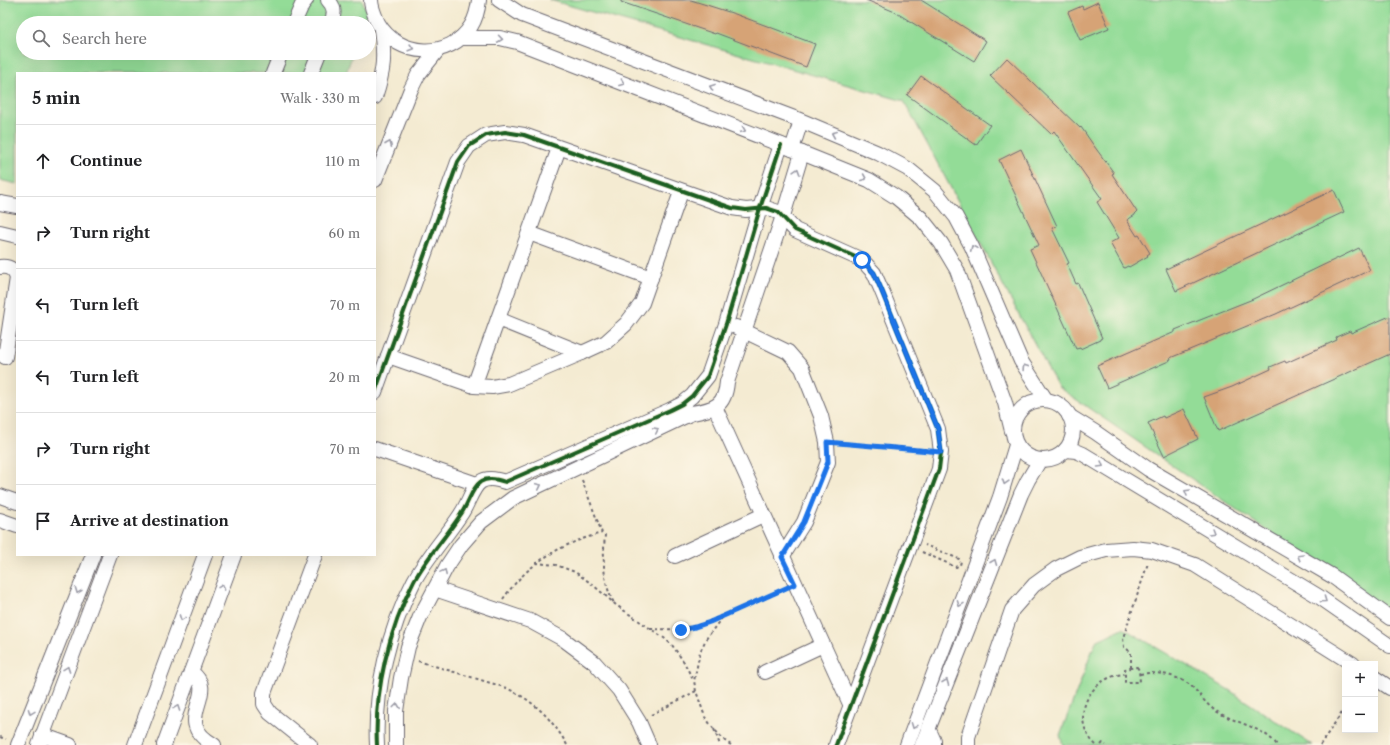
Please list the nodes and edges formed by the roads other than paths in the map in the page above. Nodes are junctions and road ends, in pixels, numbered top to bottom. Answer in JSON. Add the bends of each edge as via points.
{"nodes":[{"id":1,"x":306,"y":0,"type":"edge"},
{"id":2,"x":328,"y":0,"type":"edge"},
{"id":3,"x":371,"y":0,"type":"edge"},
{"id":4,"x":479,"y":0,"type":"edge"},
{"id":5,"x":499,"y":0,"type":"edge"},
{"id":6,"x":297,"y":16,"type":"edge"},
{"id":7,"x":333,"y":16,"type":"edge"},
{"id":8,"x":375,"y":16,"type":"edge"},
{"id":9,"x":376,"y":19,"type":"edge"},
{"id":10,"x":382,"y":29,"type":"junction"},
{"id":11,"x":461,"y":38,"type":"junction"},
{"id":12,"x":438,"y":50,"type":"junction"},
{"id":13,"x":278,"y":60,"type":"edge"},
{"id":14,"x":316,"y":60,"type":"edge"},
{"id":15,"x":273,"y":72,"type":"edge"},
{"id":16,"x":311,"y":72,"type":"edge"},
{"id":17,"x":376,"y":94,"type":"edge"},
{"id":18,"x":801,"y":121,"type":"junction"},
{"id":19,"x":559,"y":148,"type":"junction"},
{"id":20,"x":792,"y":149,"type":"junction"},
{"id":21,"x":376,"y":177,"type":"edge"},
{"id":22,"x":681,"y":192,"type":"junction"},
{"id":23,"x":0,"y":203,"type":"edge"},
{"id":24,"x":16,"y":206,"type":"edge"},
{"id":25,"x":760,"y":208,"type":"junction"},
{"id":26,"x":783,"y":216,"type":"junction"},
{"id":27,"x":0,"y":232,"type":"edge"},
{"id":28,"x":529,"y":233,"type":"junction"},
{"id":29,"x":16,"y":236,"type":"edge"},
{"id":30,"x":0,"y":268,"type":"edge"},
{"id":31,"x":16,"y":276,"type":"edge"},
{"id":32,"x":651,"y":278,"type":"junction"},
{"id":33,"x":16,"y":285,"type":"edge"},
{"id":34,"x":498,"y":319,"type":"junction"},
{"id":35,"x":726,"y":324,"type":"junction"},
{"id":36,"x":744,"y":330,"type":"junction"},
{"id":37,"x":8,"y":339,"type":"edge"},
{"id":38,"x":582,"y":353,"type":"junction"},
{"id":39,"x":388,"y":356,"type":"junction"},
{"id":40,"x":7,"y":357,"type":"edge"},
{"id":41,"x":708,"y":376,"type":"junction"},
{"id":42,"x":727,"y":382,"type":"junction"},
{"id":43,"x":474,"y":386,"type":"junction"},
{"id":44,"x":376,"y":389,"type":"edge"},
{"id":45,"x":1046,"y":400,"type":"junction"},
{"id":46,"x":715,"y":407,"type":"junction"},
{"id":47,"x":1069,"y":416,"type":"junction"},
{"id":48,"x":1012,"y":431,"type":"junction"},
{"id":49,"x":1016,"y":445,"type":"junction"},
{"id":50,"x":376,"y":448,"type":"edge"},
{"id":51,"x":1066,"y":450,"type":"junction"},
{"id":52,"x":1040,"y":460,"type":"junction"},
{"id":53,"x":504,"y":482,"type":"junction"},
{"id":54,"x":477,"y":484,"type":"junction"},
{"id":55,"x":0,"y":496,"type":"edge"},
{"id":56,"x":513,"y":498,"type":"junction"},
{"id":57,"x":16,"y":502,"type":"edge"},
{"id":58,"x":763,"y":515,"type":"junction"},
{"id":59,"x":0,"y":520,"type":"edge"},
{"id":60,"x":16,"y":526,"type":"edge"},
{"id":61,"x":92,"y":556,"type":"edge"},
{"id":62,"x":110,"y":556,"type":"edge"},
{"id":63,"x":206,"y":556,"type":"edge"},
{"id":64,"x":234,"y":556,"type":"edge"},
{"id":65,"x":315,"y":556,"type":"edge"},
{"id":66,"x":675,"y":556,"type":"dead end"},
{"id":67,"x":782,"y":557,"type":"junction"},
{"id":68,"x":435,"y":589,"type":"junction"},
{"id":69,"x":1390,"y":618,"type":"edge"},
{"id":70,"x":58,"y":644,"type":"junction"},
{"id":71,"x":823,"y":645,"type":"junction"},
{"id":72,"x":1390,"y":646,"type":"edge"},
{"id":73,"x":74,"y":650,"type":"junction"},
{"id":74,"x":1348,"y":661,"type":"edge"},
{"id":75,"x":191,"y":672,"type":"junction"},
{"id":76,"x":765,"y":672,"type":"dead end"},
{"id":77,"x":1378,"y":680,"type":"edge"},
{"id":78,"x":1390,"y":688,"type":"edge"},
{"id":79,"x":851,"y":706,"type":"junction"},
{"id":80,"x":928,"y":728,"type":"junction"},
{"id":81,"x":41,"y":740,"type":"edge"},
{"id":82,"x":18,"y":745,"type":"edge"},
{"id":83,"x":70,"y":745,"type":"edge"},
{"id":84,"x":135,"y":745,"type":"edge"},
{"id":85,"x":164,"y":745,"type":"edge"},
{"id":86,"x":214,"y":745,"type":"edge"},
{"id":87,"x":310,"y":745,"type":"edge"},
{"id":88,"x":377,"y":745,"type":"edge"},
{"id":89,"x":395,"y":745,"type":"edge"},
{"id":90,"x":649,"y":745,"type":"edge"},
{"id":91,"x":836,"y":745,"type":"edge"},
{"id":92,"x":907,"y":745,"type":"edge"},
{"id":93,"x":922,"y":745,"type":"edge"},
{"id":94,"x":934,"y":745,"type":"edge"},
{"id":95,"x":968,"y":745,"type":"edge"}],
"edges":[{"from":1,"to":6,"type":"street"},
{"from":2,"to":7,"type":"street","via":[[333,7]]},
{"from":3,"to":8,"type":"street"},
{"from":4,"to":11,"type":"street","via":[[478,12]]},
{"from":18,"to":5,"type":"street","one_way":true,"via":[[539,22],[522,15]]},
{"from":9,"to":10,"type":"street"},
{"from":10,"to":12,"type":"street","one_way":true,"via":[[390,38],[412,50]]},
{"from":10,"to":17,"type":"street","via":[[384,62]]},
{"from":11,"to":12,"type":"street","via":[[450,46]]},
{"from":11,"to":20,"type":"street","one_way":true,"via":[[494,38],[517,42]]},
{"from":21,"to":12,"type":"street","one_way":true,"via":[[411,89],[418,75]]},
{"from":13,"to":15,"type":"street"},
{"from":14,"to":16,"type":"street"},
{"from":18,"to":20,"type":"street"},
{"from":45,"to":18,"type":"street","one_way":true,"via":[[1021,361],[972,247],[956,217],[934,191],[908,169],[878,153]]},
{"from":19,"to":22,"type":"street"},
{"from":19,"to":28,"type":"street"},
{"from":19,"to":39,"type":"street","via":[[524,135],[505,132],[486,135],[469,146],[458,162]]},
{"from":20,"to":25,"type":"street"},
{"from":26,"to":20,"type":"street","one_way":true},
{"from":20,"to":48,"type":"street","one_way":true,"via":[[869,180],[896,197],[921,218],[941,243],[957,270],[969,301],[1005,403]]},
{"from":22,"to":25,"type":"street","via":[[732,208]]},
{"from":22,"to":32,"type":"street"},
{"from":23,"to":24,"type":"street"},
{"from":25,"to":26,"type":"street","via":[[772,209]]},
{"from":25,"to":35,"type":"street"},
{"from":26,"to":36,"type":"street"},
{"from":26,"to":79,"type":"street","via":[[795,230],[862,260],[874,273],[938,429],[941,452],[939,469]]},
{"from":27,"to":29,"type":"street"},
{"from":28,"to":32,"type":"street"},
{"from":28,"to":34,"type":"street"},
{"from":30,"to":31,"type":"street","via":[[9,268]]},
{"from":32,"to":38,"type":"street","via":[[642,303],[626,324],[606,342]]},
{"from":33,"to":37,"type":"street"},
{"from":34,"to":38,"type":"street"},
{"from":34,"to":43,"type":"street"},
{"from":35,"to":36,"type":"street"},
{"from":35,"to":41,"type":"street"},
{"from":36,"to":42,"type":"street"},
{"from":36,"to":67,"type":"street","via":[[788,352],[802,368],[821,416],[827,442],[828,462],[804,522]]},
{"from":37,"to":40,"type":"street"},
{"from":38,"to":43,"type":"street","via":[[509,384],[492,387]]},
{"from":39,"to":43,"type":"street"},
{"from":39,"to":44,"type":"street"},
{"from":41,"to":42,"type":"street"},
{"from":41,"to":53,"type":"street","via":[[682,404]]},
{"from":42,"to":46,"type":"street","via":[[721,403]]},
{"from":45,"to":47,"type":"street","via":[[1060,405]]},
{"from":45,"to":48,"type":"street","via":[[1031,402],[1025,406],[1015,417]]},
{"from":56,"to":46,"type":"street","one_way":true,"via":[[692,413]]},
{"from":46,"to":58,"type":"street"},
{"from":47,"to":51,"type":"street","via":[[1073,430]]},
{"from":69,"to":47,"type":"street","one_way":true,"via":[[1332,576],[1148,469]]},
{"from":48,"to":49,"type":"street"},
{"from":49,"to":52,"type":"street","via":[[1026,456]]},
{"from":49,"to":92,"type":"street","one_way":true,"via":[[1000,497]]},
{"from":50,"to":54,"type":"street"},
{"from":51,"to":52,"type":"street","via":[[1054,458]]},
{"from":51,"to":72,"type":"street","one_way":true,"via":[[1083,454],[1123,478],[1318,596]]},
{"from":80,"to":52,"type":"street","one_way":true,"via":[[1021,494]]},
{"from":53,"to":54,"type":"street","via":[[490,478]]},
{"from":53,"to":56,"type":"street"},
{"from":54,"to":88,"type":"street","via":[[462,513],[414,581],[396,624],[379,692]]},
{"from":55,"to":57,"type":"street"},
{"from":68,"to":56,"type":"street","one_way":true,"via":[[450,561],[481,522]]},
{"from":58,"to":66,"type":"street"},
{"from":58,"to":67,"type":"street"},
{"from":59,"to":60,"type":"street"},
{"from":61,"to":70,"type":"street","one_way":true},
{"from":62,"to":73,"type":"street"},
{"from":63,"to":84,"type":"street","one_way":true},
{"from":75,"to":64,"type":"street","one_way":true},
{"from":65,"to":87,"type":"street","via":[[264,693],[264,704],[270,713]]},
{"from":67,"to":71,"type":"street"},
{"from":89,"to":68,"type":"street","one_way":true,"via":[[396,710],[408,647],[420,616]]},
{"from":68,"to":90,"type":"street","via":[[530,621],[563,639],[594,662],[619,690],[639,722]]},
{"from":70,"to":73,"type":"street"},
{"from":70,"to":82,"type":"street","one_way":true},
{"from":71,"to":76,"type":"street"},
{"from":71,"to":79,"type":"street"},
{"from":81,"to":73,"type":"street","one_way":true},
{"from":74,"to":95,"type":"street","via":[[1195,565],[1152,550],[1106,550],[1080,557],[1056,569],[1034,585],[1012,610],[968,737]]},
{"from":85,"to":75,"type":"street","one_way":true},
{"from":75,"to":86,"type":"street","via":[[196,675],[201,685],[194,718],[196,730]]},
{"from":77,"to":78,"type":"street"},
{"from":79,"to":91,"type":"street"},
{"from":80,"to":93,"type":"street"},
{"from":80,"to":94,"type":"street"},
{"from":81,"to":83,"type":"street"}]}
